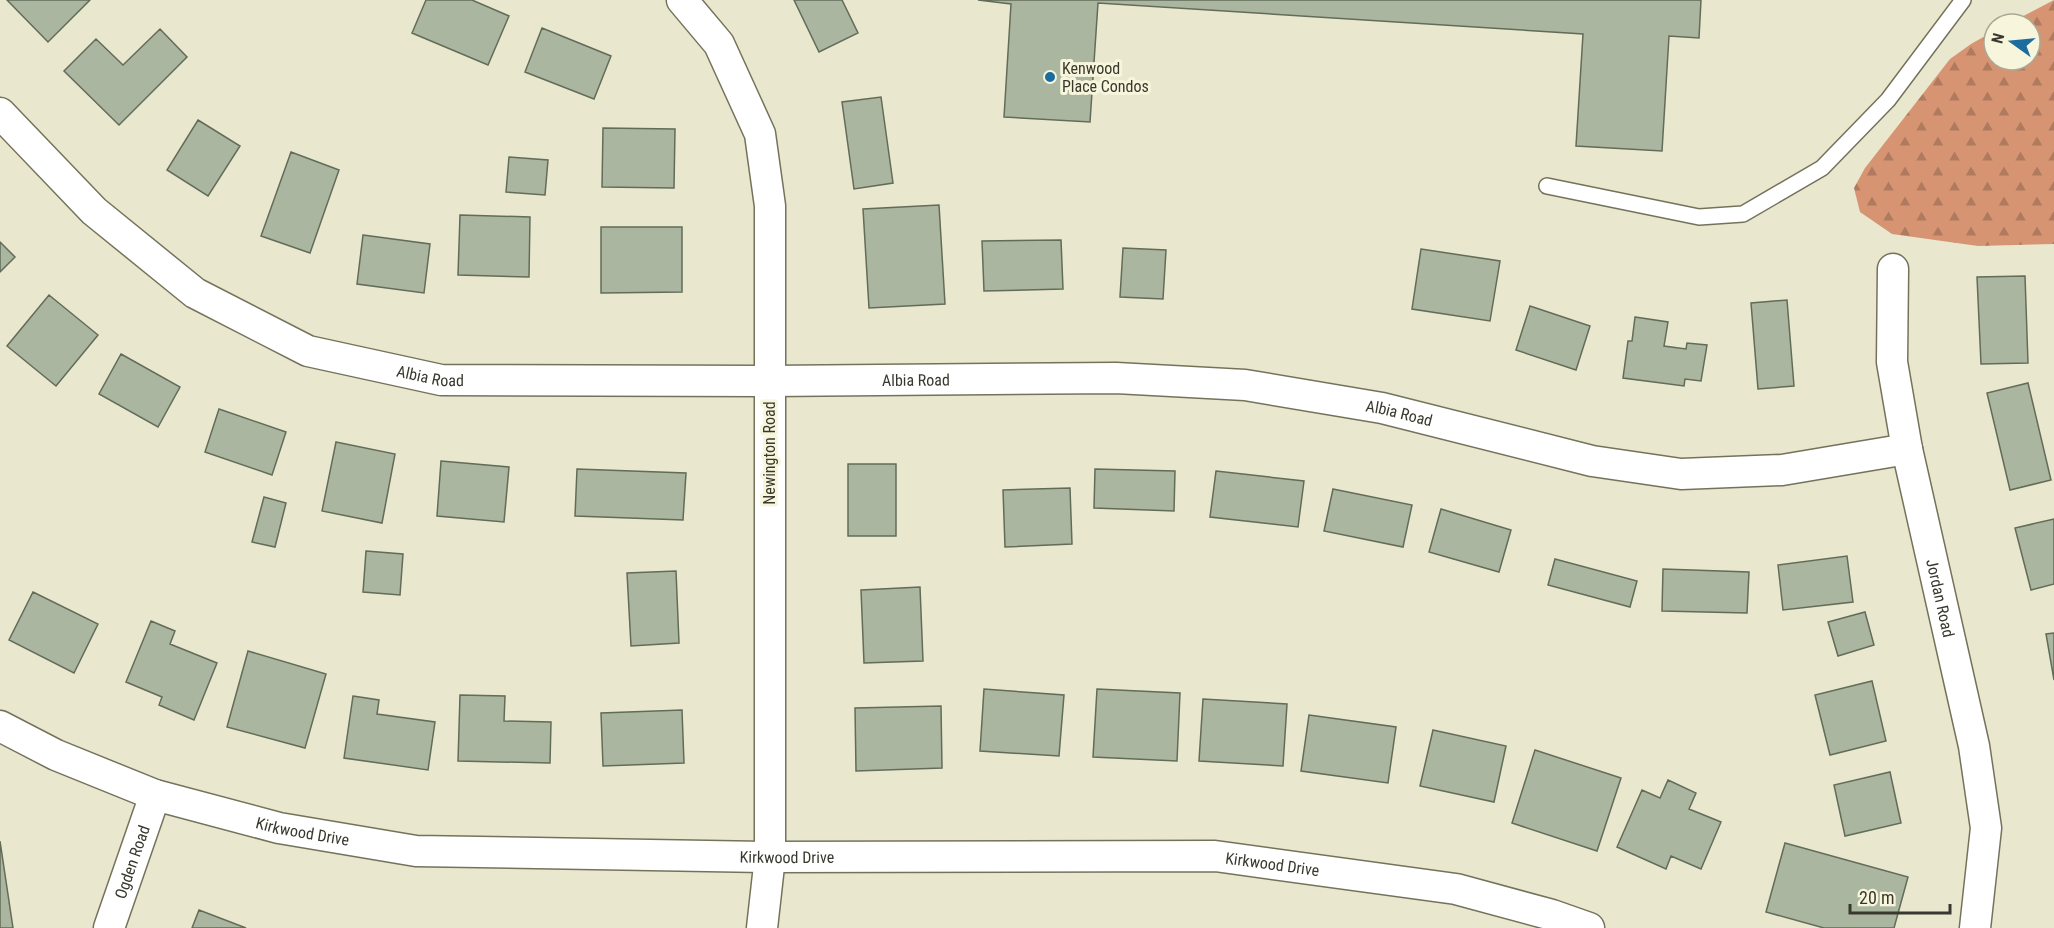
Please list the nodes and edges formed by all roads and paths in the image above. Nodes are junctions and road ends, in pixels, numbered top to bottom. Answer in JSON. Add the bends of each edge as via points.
{"nodes":[{"id":1,"x":682,"y":0,"type":"edge"},
{"id":2,"x":1963,"y":0,"type":"edge"},
{"id":3,"x":0,"y":113,"type":"edge"},
{"id":4,"x":1547,"y":186,"type":"dead end"},
{"id":5,"x":1893,"y":270,"type":"dead end"},
{"id":6,"x":769,"y":381,"type":"junction"},
{"id":7,"x":1906,"y":449,"type":"junction"},
{"id":8,"x":0,"y":726,"type":"edge"},
{"id":9,"x":155,"y":795,"type":"junction"},
{"id":10,"x":770,"y":856,"type":"junction"},
{"id":11,"x":109,"y":928,"type":"edge"},
{"id":12,"x":762,"y":928,"type":"edge"},
{"id":13,"x":1590,"y":928,"type":"edge"},
{"id":14,"x":1975,"y":928,"type":"edge"}],
"edges":[{"from":1,"to":6,"type":"street","name":"Newington Road","via":[[718,44],[760,134],[770,206]]},
{"from":2,"to":4,"type":"lane","via":[[1888,100],[1822,168],[1743,214],[1699,218]]},
{"from":3,"to":6,"type":"street","name":"Albia Road","via":[[94,211],[195,293],[308,351],[441,380]]},
{"from":5,"to":7,"type":"street","name":"Jordan Road","via":[[1892,362]]},
{"from":6,"to":7,"type":"street","name":"Albia Road","via":[[1116,378],[1245,385],[1382,408],[1592,461],[1681,474],[1782,470]]},
{"from":6,"to":10,"type":"street","name":"Newington Road"},
{"from":7,"to":14,"type":"street","name":"Jordan Road","via":[[1974,746],[1986,828]]},
{"from":8,"to":9,"type":"street","name":"Kirkwood Drive","via":[[56,755]]},
{"from":9,"to":10,"type":"street","name":"Kirkwood Drive","via":[[279,828],[416,851]]},
{"from":9,"to":11,"type":"street","name":"Ogden Road"},
{"from":10,"to":12,"type":"street","name":"Newington Road"},
{"from":10,"to":13,"type":"street","name":"Kirkwood Drive","via":[[1215,856],[1456,889]]}]}
